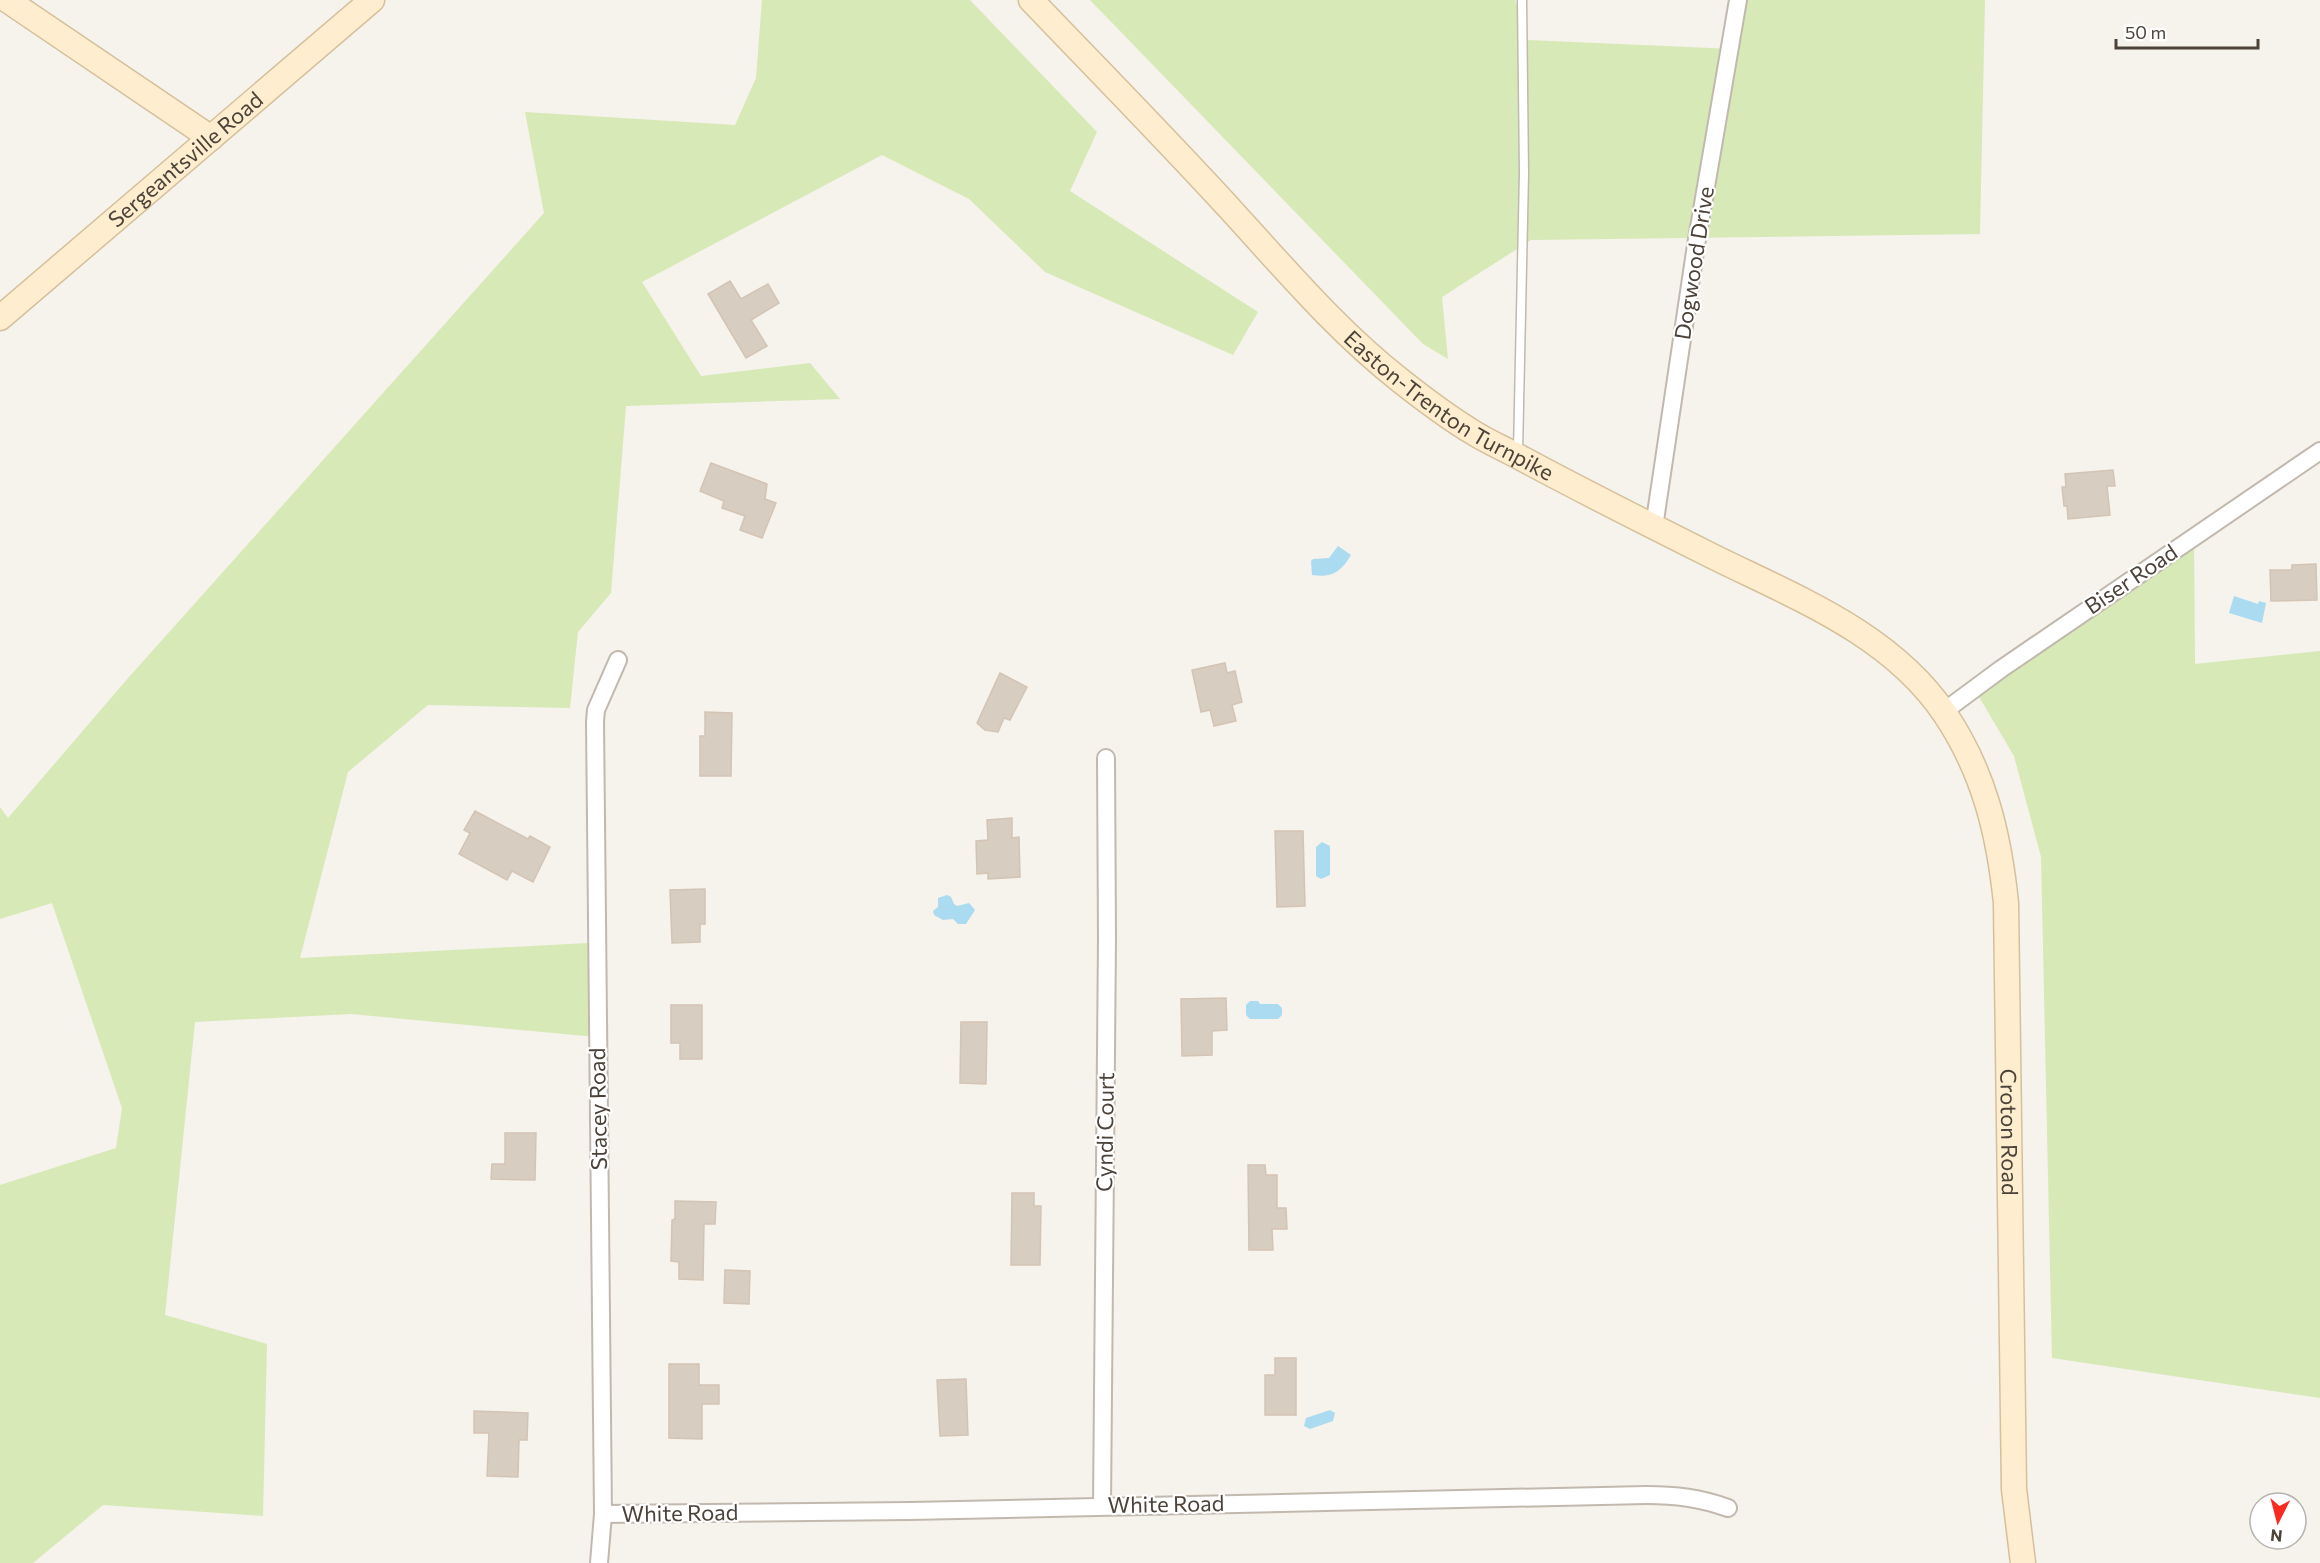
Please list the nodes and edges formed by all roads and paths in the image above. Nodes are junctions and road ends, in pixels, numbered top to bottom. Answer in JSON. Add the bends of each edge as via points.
{"nodes":[{"id":1,"x":7,"y":0,"type":"edge"},
{"id":2,"x":372,"y":0,"type":"edge"},
{"id":3,"x":1031,"y":0,"type":"edge"},
{"id":4,"x":1522,"y":0,"type":"edge"},
{"id":5,"x":1738,"y":0,"type":"edge"},
{"id":6,"x":211,"y":138,"type":"junction"},
{"id":7,"x":0,"y":318,"type":"edge"},
{"id":8,"x":2320,"y":451,"type":"edge"},
{"id":9,"x":1518,"y":456,"type":"junction"},
{"id":10,"x":1654,"y":527,"type":"junction"},
{"id":11,"x":618,"y":660,"type":"dead end"},
{"id":12,"x":1943,"y":712,"type":"junction"},
{"id":13,"x":1106,"y":758,"type":"dead end"},
{"id":14,"x":1102,"y":1506,"type":"junction"},
{"id":15,"x":1728,"y":1508,"type":"dead end"},
{"id":16,"x":603,"y":1514,"type":"junction"},
{"id":17,"x":599,"y":1563,"type":"edge"},
{"id":18,"x":2023,"y":1563,"type":"edge"}],
"edges":[{"from":1,"to":6,"type":"main road"},
{"from":2,"to":6,"type":"main road","name":"Sergeantsville Road"},
{"from":3,"to":9,"type":"main road","name":"Easton-Trenton Turnpike","via":[[1345,334],[1475,434]]},
{"from":4,"to":9,"type":"lane","via":[[1524,173]]},
{"from":5,"to":10,"type":"street","name":"Dogwood Drive"},
{"from":6,"to":7,"type":"main road","name":"Sergeantsville Road"},
{"from":8,"to":12,"type":"street","name":"Biser Road"},
{"from":9,"to":10,"type":"main road","name":"Easton-Trenton Turnpike"},
{"from":10,"to":12,"type":"main road","name":"Easton-Trenton Turnpike","via":[[1804,601],[1882,647]]},
{"from":11,"to":16,"type":"street","name":"Stacey Road","via":[[595,721]]},
{"from":12,"to":18,"type":"main road","name":"Croton Road","via":[[1979,779],[1994,819],[2002,863],[2006,914],[2014,1489]]},
{"from":13,"to":14,"type":"street","name":"Cyndi Court"},
{"from":14,"to":15,"type":"street","name":"White Road","via":[[1674,1495]]},
{"from":14,"to":16,"type":"street","name":"White Road"},
{"from":16,"to":17,"type":"street","name":"Stacey Road"}]}
